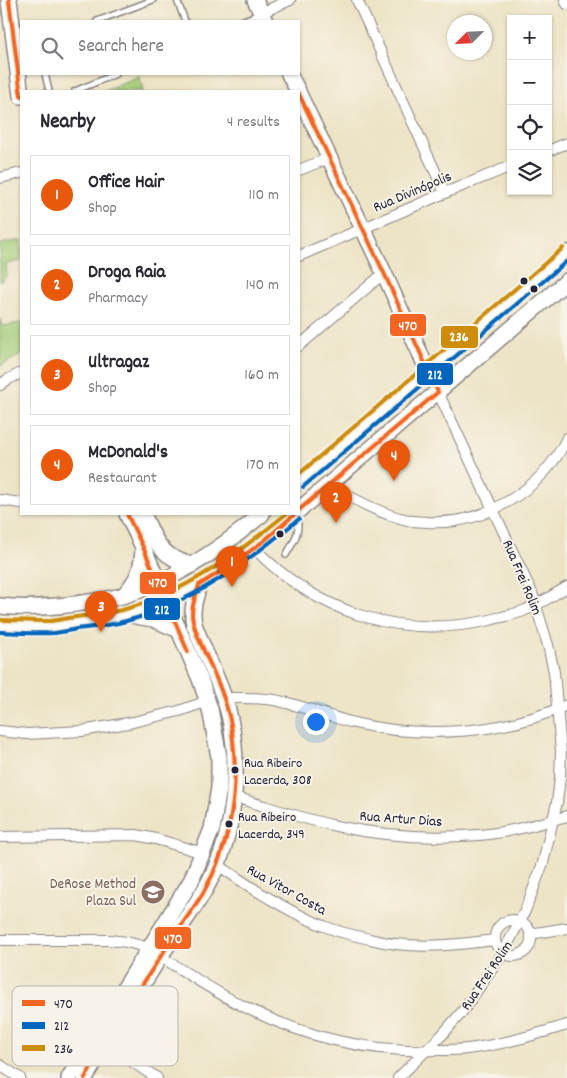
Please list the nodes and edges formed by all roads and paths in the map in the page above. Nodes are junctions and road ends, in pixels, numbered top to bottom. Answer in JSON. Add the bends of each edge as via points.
{"nodes":[{"id":1,"x":9,"y":0,"type":"edge"},
{"id":2,"x":153,"y":0,"type":"edge"},
{"id":3,"x":177,"y":0,"type":"edge"},
{"id":4,"x":290,"y":0,"type":"edge"},
{"id":5,"x":357,"y":0,"type":"edge"},
{"id":6,"x":565,"y":0,"type":"edge"},
{"id":7,"x":567,"y":4,"type":"edge"},
{"id":8,"x":260,"y":11,"type":"edge"},
{"id":9,"x":102,"y":20,"type":"edge"},
{"id":10,"x":184,"y":20,"type":"edge"},
{"id":11,"x":243,"y":20,"type":"edge"},
{"id":12,"x":45,"y":75,"type":"edge"},
{"id":13,"x":114,"y":75,"type":"edge"},
{"id":14,"x":290,"y":75,"type":"edge"},
{"id":15,"x":20,"y":90,"type":"edge"},
{"id":16,"x":49,"y":90,"type":"edge"},
{"id":17,"x":77,"y":90,"type":"edge"},
{"id":18,"x":297,"y":90,"type":"edge"},
{"id":19,"x":300,"y":96,"type":"edge"},
{"id":20,"x":567,"y":143,"type":"edge"},
{"id":21,"x":550,"y":150,"type":"edge"},
{"id":22,"x":329,"y":158,"type":"junction"},
{"id":23,"x":507,"y":168,"type":"edge"},
{"id":24,"x":300,"y":170,"type":"edge"},
{"id":25,"x":20,"y":173,"type":"edge"},
{"id":26,"x":0,"y":178,"type":"edge"},
{"id":27,"x":445,"y":193,"type":"junction"},
{"id":28,"x":363,"y":229,"type":"junction"},
{"id":29,"x":567,"y":253,"type":"edge"},
{"id":30,"x":300,"y":256,"type":"edge"},
{"id":31,"x":384,"y":273,"type":"junction"},
{"id":32,"x":565,"y":288,"type":"edge"},
{"id":33,"x":300,"y":345,"type":"edge"},
{"id":34,"x":428,"y":373,"type":"junction"},
{"id":35,"x":20,"y":374,"type":"edge"},
{"id":36,"x":0,"y":385,"type":"edge"},
{"id":37,"x":438,"y":392,"type":"junction"},
{"id":38,"x":567,"y":438,"type":"edge"},
{"id":39,"x":300,"y":481,"type":"edge"},
{"id":40,"x":327,"y":485,"type":"junction"},
{"id":41,"x":0,"y":500,"type":"edge"},
{"id":42,"x":20,"y":503,"type":"edge"},
{"id":43,"x":300,"y":509,"type":"edge"},
{"id":44,"x":493,"y":509,"type":"junction"},
{"id":45,"x":127,"y":515,"type":"edge"},
{"id":46,"x":144,"y":515,"type":"edge"},
{"id":47,"x":261,"y":515,"type":"edge"},
{"id":48,"x":295,"y":515,"type":"edge"},
{"id":49,"x":296,"y":515,"type":"edge"},
{"id":50,"x":142,"y":545,"type":"junction"},
{"id":51,"x":254,"y":548,"type":"junction"},
{"id":52,"x":286,"y":555,"type":"dead end"},
{"id":53,"x":191,"y":565,"type":"junction"},
{"id":54,"x":172,"y":575,"type":"junction"},
{"id":55,"x":158,"y":582,"type":"junction"},
{"id":56,"x":200,"y":585,"type":"junction"},
{"id":57,"x":567,"y":587,"type":"edge"},
{"id":58,"x":124,"y":595,"type":"junction"},
{"id":59,"x":166,"y":602,"type":"junction"},
{"id":60,"x":536,"y":604,"type":"junction"},
{"id":61,"x":0,"y":606,"type":"edge"},
{"id":62,"x":128,"y":615,"type":"junction"},
{"id":63,"x":0,"y":626,"type":"edge"},
{"id":64,"x":179,"y":630,"type":"junction"},
{"id":65,"x":224,"y":698,"type":"junction"},
{"id":66,"x":208,"y":701,"type":"junction"},
{"id":67,"x":562,"y":707,"type":"edge"},
{"id":68,"x":0,"y":731,"type":"edge"},
{"id":69,"x":234,"y":797,"type":"junction"},
{"id":70,"x":567,"y":816,"type":"edge"},
{"id":71,"x":553,"y":820,"type":"junction"},
{"id":72,"x":0,"y":837,"type":"edge"},
{"id":73,"x":203,"y":853,"type":"junction"},
{"id":74,"x":217,"y":864,"type":"junction"},
{"id":75,"x":520,"y":922,"type":"junction"},
{"id":76,"x":567,"y":928,"type":"edge"},
{"id":77,"x":530,"y":934,"type":"junction"},
{"id":78,"x":0,"y":940,"type":"edge"},
{"id":79,"x":495,"y":940,"type":"junction"},
{"id":80,"x":155,"y":952,"type":"junction"},
{"id":81,"x":503,"y":953,"type":"junction"},
{"id":82,"x":132,"y":986,"type":"edge"},
{"id":83,"x":137,"y":986,"type":"edge"},
{"id":84,"x":567,"y":1025,"type":"edge"},
{"id":85,"x":425,"y":1051,"type":"junction"},
{"id":86,"x":0,"y":1064,"type":"edge"},
{"id":87,"x":77,"y":1066,"type":"edge"},
{"id":88,"x":92,"y":1066,"type":"edge"},
{"id":89,"x":139,"y":1066,"type":"edge"},
{"id":90,"x":20,"y":1078,"type":"edge"},
{"id":91,"x":69,"y":1078,"type":"edge"},
{"id":92,"x":85,"y":1078,"type":"edge"},
{"id":93,"x":157,"y":1078,"type":"edge"},
{"id":94,"x":398,"y":1078,"type":"edge"}],
"edges":[{"from":1,"to":15,"type":"main road"},
{"from":2,"to":9,"type":"lane"},
{"from":3,"to":10,"type":"lane"},
{"from":4,"to":8,"type":"street"},
{"from":5,"to":27,"type":"street"},
{"from":6,"to":7,"type":"street"},
{"from":8,"to":11,"type":"lane"},
{"from":12,"to":16,"type":"lane"},
{"from":13,"to":17,"type":"lane"},
{"from":14,"to":18,"type":"main road","name":"Rua Frei Rolim"},
{"from":19,"to":22,"type":"main road","name":"Rua Frei Rolim"},
{"from":20,"to":21,"type":"street"},
{"from":22,"to":24,"type":"street"},
{"from":22,"to":28,"type":"main road","name":"Rua Frei Rolim"},
{"from":23,"to":27,"type":"street","name":"Rua Divinópolis"},
{"from":25,"to":26,"type":"street"},
{"from":27,"to":28,"type":"street","name":"Rua Divinópolis"},
{"from":28,"to":30,"type":"street","name":"Rua Divinópolis"},
{"from":28,"to":31,"type":"main road","name":"Rua Frei Rolim"},
{"from":29,"to":34,"type":"main road"},
{"from":31,"to":33,"type":"street"},
{"from":31,"to":34,"type":"main road","name":"Rua Frei Rolim"},
{"from":32,"to":37,"type":"main road"},
{"from":34,"to":37,"type":"main road","name":"Rua Frei Rolim"},
{"from":34,"to":39,"type":"main road"},
{"from":35,"to":36,"type":"street"},
{"from":37,"to":40,"type":"main road"},
{"from":37,"to":44,"type":"street","name":"Rua Frei Rolim"},
{"from":38,"to":44,"type":"street","via":[[540,476]]},
{"from":40,"to":43,"type":"main road"},
{"from":40,"to":44,"type":"street","via":[[388,515],[410,521],[460,520]]},
{"from":41,"to":42,"type":"street"},
{"from":44,"to":60,"type":"street","name":"Rua Frei Rolim"},
{"from":45,"to":50,"type":"main road"},
{"from":46,"to":53,"type":"main road","via":[[164,551]]},
{"from":47,"to":53,"type":"main road"},
{"from":48,"to":51,"type":"main road"},
{"from":49,"to":52,"type":"lane","via":[[296,538]]},
{"from":50,"to":54,"type":"main road"},
{"from":50,"to":55,"type":"main road"},
{"from":50,"to":58,"type":"main road","via":[[138,576]]},
{"from":51,"to":56,"type":"main road"},
{"from":51,"to":60,"type":"street","via":[[269,564],[313,595],[375,620],[456,626],[499,618]]},
{"from":53,"to":54,"type":"main road"},
{"from":54,"to":55,"type":"main road"},
{"from":54,"to":56,"type":"main road"},
{"from":55,"to":58,"type":"main road"},
{"from":55,"to":59,"type":"main road"},
{"from":56,"to":59,"type":"main road"},
{"from":56,"to":65,"type":"main road","via":[[192,616]]},
{"from":57,"to":60,"type":"street"},
{"from":58,"to":61,"type":"main road","via":[[47,608]]},
{"from":59,"to":62,"type":"main road"},
{"from":59,"to":64,"type":"main road"},
{"from":60,"to":67,"type":"street","name":"Rua Frei Rolim"},
{"from":62,"to":63,"type":"main road","via":[[45,628]]},
{"from":62,"to":64,"type":"main road","via":[[153,619]]},
{"from":64,"to":66,"type":"main road"},
{"from":65,"to":67,"type":"street","via":[[272,699],[379,728],[433,732],[489,727]]},
{"from":65,"to":69,"type":"main road","via":[[232,733],[236,774]]},
{"from":66,"to":68,"type":"street","via":[[133,722],[82,731],[27,734]]},
{"from":66,"to":73,"type":"main road","via":[[220,757],[219,788],[212,829]]},
{"from":67,"to":71,"type":"street","name":"Rua Frei Rolim","via":[[560,778]]},
{"from":69,"to":71,"type":"street","name":"Rua Artur Dias","via":[[339,827],[393,835],[479,835]]},
{"from":69,"to":74,"type":"main road"},
{"from":70,"to":71,"type":"street","name":"Rua Artur Dias"},
{"from":71,"to":75,"type":"street","name":"Rua Frei Rolim","via":[[536,885]]},
{"from":72,"to":73,"type":"street","via":[[136,835]]},
{"from":73,"to":80,"type":"main road"},
{"from":74,"to":79,"type":"street","name":"Rua Vitor Costa","via":[[284,908],[330,929],[396,944],[466,944]]},
{"from":74,"to":80,"type":"main road","via":[[195,906]]},
{"from":75,"to":77,"type":"street"},
{"from":75,"to":79,"type":"street","via":[[514,920],[502,924]]},
{"from":75,"to":81,"type":"street","name":"Rua Frei Rolim"},
{"from":76,"to":77,"type":"street"},
{"from":77,"to":81,"type":"street","via":[[525,951],[515,956]]},
{"from":78,"to":80,"type":"street","via":[[109,940],[127,942]]},
{"from":79,"to":81,"type":"street"},
{"from":80,"to":82,"type":"main road"},
{"from":80,"to":83,"type":"main road"},
{"from":80,"to":85,"type":"street","via":[[244,1007],[296,1029],[367,1047]]},
{"from":81,"to":85,"type":"street","name":"Rua Frei Rolim","via":[[462,1012]]},
{"from":84,"to":85,"type":"street","via":[[466,1050]]},
{"from":85,"to":94,"type":"street","name":"Rua Frei Rolim"},
{"from":86,"to":90,"type":"street"},
{"from":87,"to":91,"type":"main road"},
{"from":88,"to":92,"type":"main road"},
{"from":89,"to":93,"type":"street"}]}
